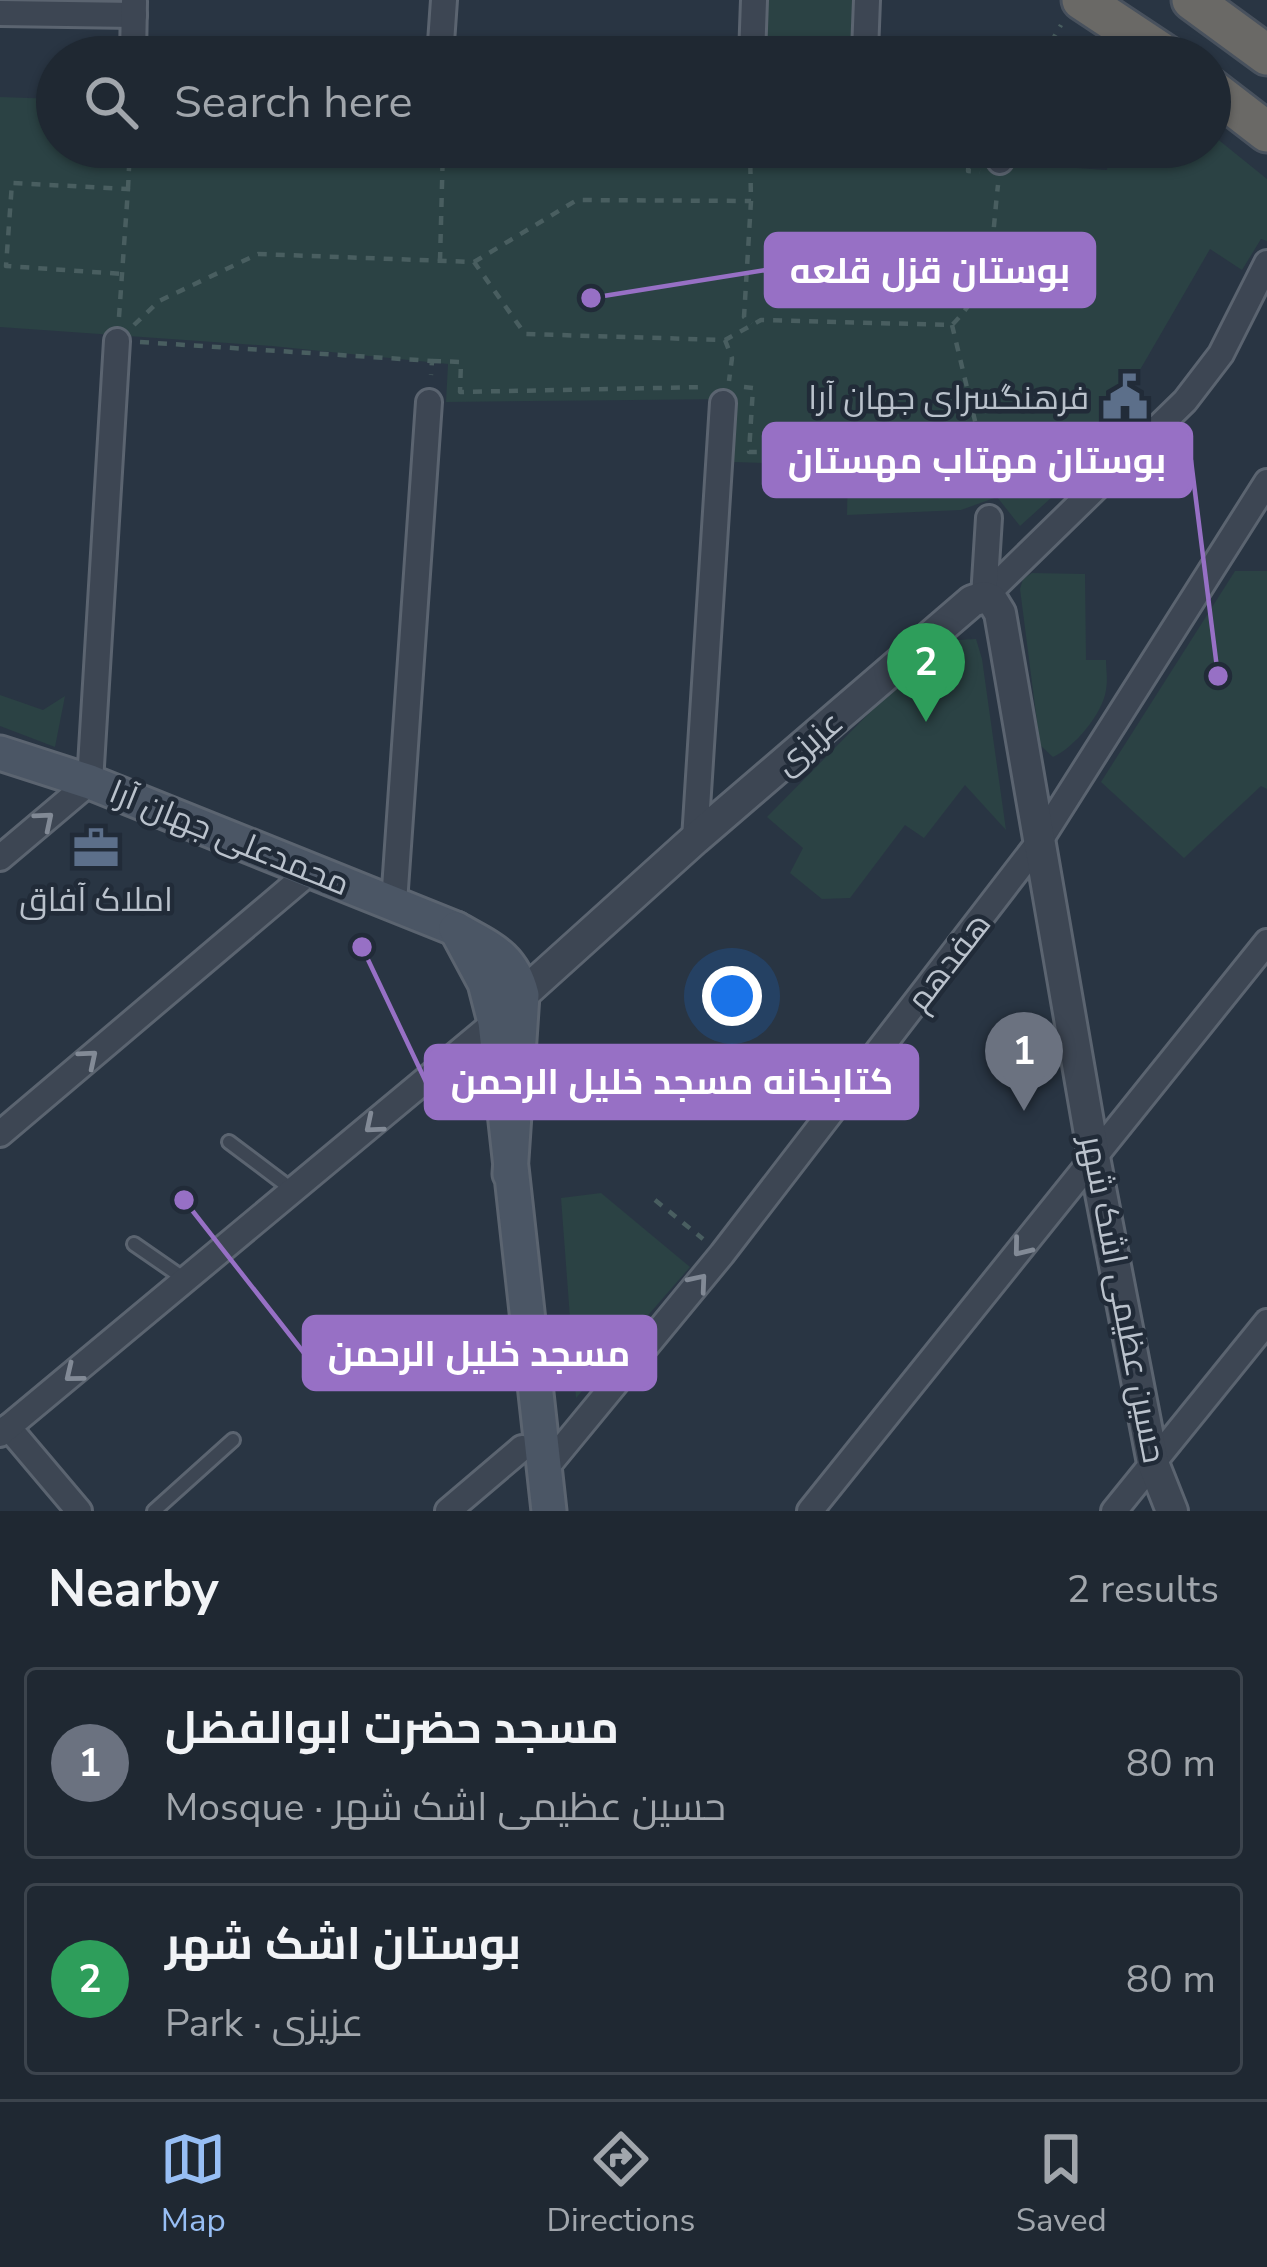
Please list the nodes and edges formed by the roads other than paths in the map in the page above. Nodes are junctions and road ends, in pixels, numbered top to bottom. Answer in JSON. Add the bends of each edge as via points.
{"nodes":[{"id":1,"x":444,"y":0,"type":"edge"},
{"id":2,"x":754,"y":0,"type":"edge"},
{"id":3,"x":867,"y":0,"type":"edge"},
{"id":4,"x":1082,"y":0,"type":"edge"},
{"id":5,"x":1192,"y":0,"type":"edge"},
{"id":6,"x":134,"y":8,"type":"edge"},
{"id":7,"x":0,"y":14,"type":"edge"},
{"id":8,"x":441,"y":36,"type":"edge"},
{"id":9,"x":753,"y":36,"type":"edge"},
{"id":10,"x":866,"y":36,"type":"edge"},
{"id":11,"x":1136,"y":36,"type":"edge"},
{"id":12,"x":1267,"y":55,"type":"edge"},
{"id":13,"x":1231,"y":104,"type":"edge"},
{"id":14,"x":1267,"y":132,"type":"edge"},
{"id":15,"x":1267,"y":263,"type":"edge"},
{"id":16,"x":117,"y":341,"type":"road end"},
{"id":17,"x":719,"y":392,"type":"road end"},
{"id":18,"x":428,"y":402,"type":"road end"},
{"id":19,"x":1267,"y":482,"type":"edge"},
{"id":20,"x":989,"y":518,"type":"road end"},
{"id":21,"x":983,"y":597,"type":"junction"},
{"id":22,"x":0,"y":753,"type":"edge"},
{"id":23,"x":90,"y":782,"type":"junction"},
{"id":24,"x":695,"y":839,"type":"junction"},
{"id":25,"x":1039,"y":842,"type":"junction"},
{"id":26,"x":0,"y":858,"type":"edge"},
{"id":27,"x":313,"y":869,"type":"junction"},
{"id":28,"x":394,"y":903,"type":"junction"},
{"id":29,"x":456,"y":929,"type":"junction"},
{"id":30,"x":1267,"y":941,"type":"edge"},
{"id":31,"x":522,"y":995,"type":"junction"},
{"id":32,"x":495,"y":1022,"type":"junction"},
{"id":33,"x":0,"y":1134,"type":"edge"},
{"id":34,"x":229,"y":1142,"type":"dead end"},
{"id":35,"x":1094,"y":1157,"type":"junction"},
{"id":36,"x":510,"y":1174,"type":"junction"},
{"id":37,"x":295,"y":1191,"type":"junction"},
{"id":38,"x":134,"y":1244,"type":"dead end"},
{"id":39,"x":187,"y":1280,"type":"junction"},
{"id":40,"x":1267,"y":1322,"type":"edge"},
{"id":41,"x":4,"y":1431,"type":"edge"},
{"id":42,"x":233,"y":1440,"type":"dead end"},
{"id":43,"x":533,"y":1458,"type":"junction"},
{"id":44,"x":1154,"y":1463,"type":"junction"},
{"id":45,"x":79,"y":1511,"type":"edge"},
{"id":46,"x":154,"y":1511,"type":"edge"},
{"id":47,"x":448,"y":1511,"type":"edge"},
{"id":48,"x":549,"y":1511,"type":"edge"},
{"id":49,"x":810,"y":1511,"type":"edge"},
{"id":50,"x":1114,"y":1511,"type":"edge"},
{"id":51,"x":1172,"y":1511,"type":"edge"}],
"edges":[{"from":1,"to":8,"type":"street"},
{"from":2,"to":9,"type":"street"},
{"from":3,"to":10,"type":"street"},
{"from":4,"to":11,"type":"highway"},
{"from":5,"to":12,"type":"highway"},
{"from":6,"to":7,"type":"street"},
{"from":13,"to":14,"type":"highway"},
{"from":15,"to":21,"type":"street","name":"عزیزی","via":[[1197,386]]},
{"from":16,"to":23,"type":"street"},
{"from":17,"to":24,"type":"street"},
{"from":18,"to":28,"type":"street"},
{"from":19,"to":25,"type":"street","name":"هفدهم"},
{"from":20,"to":21,"type":"street"},
{"from":21,"to":24,"type":"street","name":"عزیزی"},
{"from":21,"to":25,"type":"street","name":"حسین عظیمی اشک شهر","via":[[1000,613]]},
{"from":22,"to":23,"type":"main road","name":"محمدعلی جهان آرا"},
{"from":26,"to":23,"type":"street","one_way":true},
{"from":23,"to":27,"type":"main road","name":"محمدعلی جهان آرا"},
{"from":24,"to":31,"type":"street","name":"عزیزی"},
{"from":25,"to":35,"type":"street","name":"حسین عظیمی اشک شهر"},
{"from":43,"to":25,"type":"street","name":"هفدهم","one_way":true,"via":[[722,1254]]},
{"from":27,"to":28,"type":"main road","name":"محمدعلی جهان آرا"},
{"from":33,"to":27,"type":"street","one_way":true},
{"from":28,"to":29,"type":"main road","name":"محمدعلی جهان آرا"},
{"from":29,"to":31,"type":"main road","name":"محمدعلی جهان آرا","via":[[508,962]]},
{"from":29,"to":32,"type":"main road"},
{"from":30,"to":35,"type":"street"},
{"from":31,"to":36,"type":"main road"},
{"from":32,"to":36,"type":"main road"},
{"from":32,"to":37,"type":"street","one_way":true},
{"from":34,"to":37,"type":"lane"},
{"from":35,"to":44,"type":"street","name":"حسین عظیمی اشک شهر"},
{"from":35,"to":49,"type":"street","one_way":true},
{"from":36,"to":43,"type":"main road"},
{"from":37,"to":39,"type":"street"},
{"from":38,"to":39,"type":"lane"},
{"from":39,"to":41,"type":"street","one_way":true},
{"from":40,"to":44,"type":"street"},
{"from":41,"to":45,"type":"street"},
{"from":42,"to":46,"type":"lane"},
{"from":43,"to":47,"type":"street","name":"هفدهم"},
{"from":43,"to":48,"type":"main road"},
{"from":44,"to":50,"type":"street"},
{"from":44,"to":51,"type":"street","name":"حسین عظیمی اشک شهر"}]}
